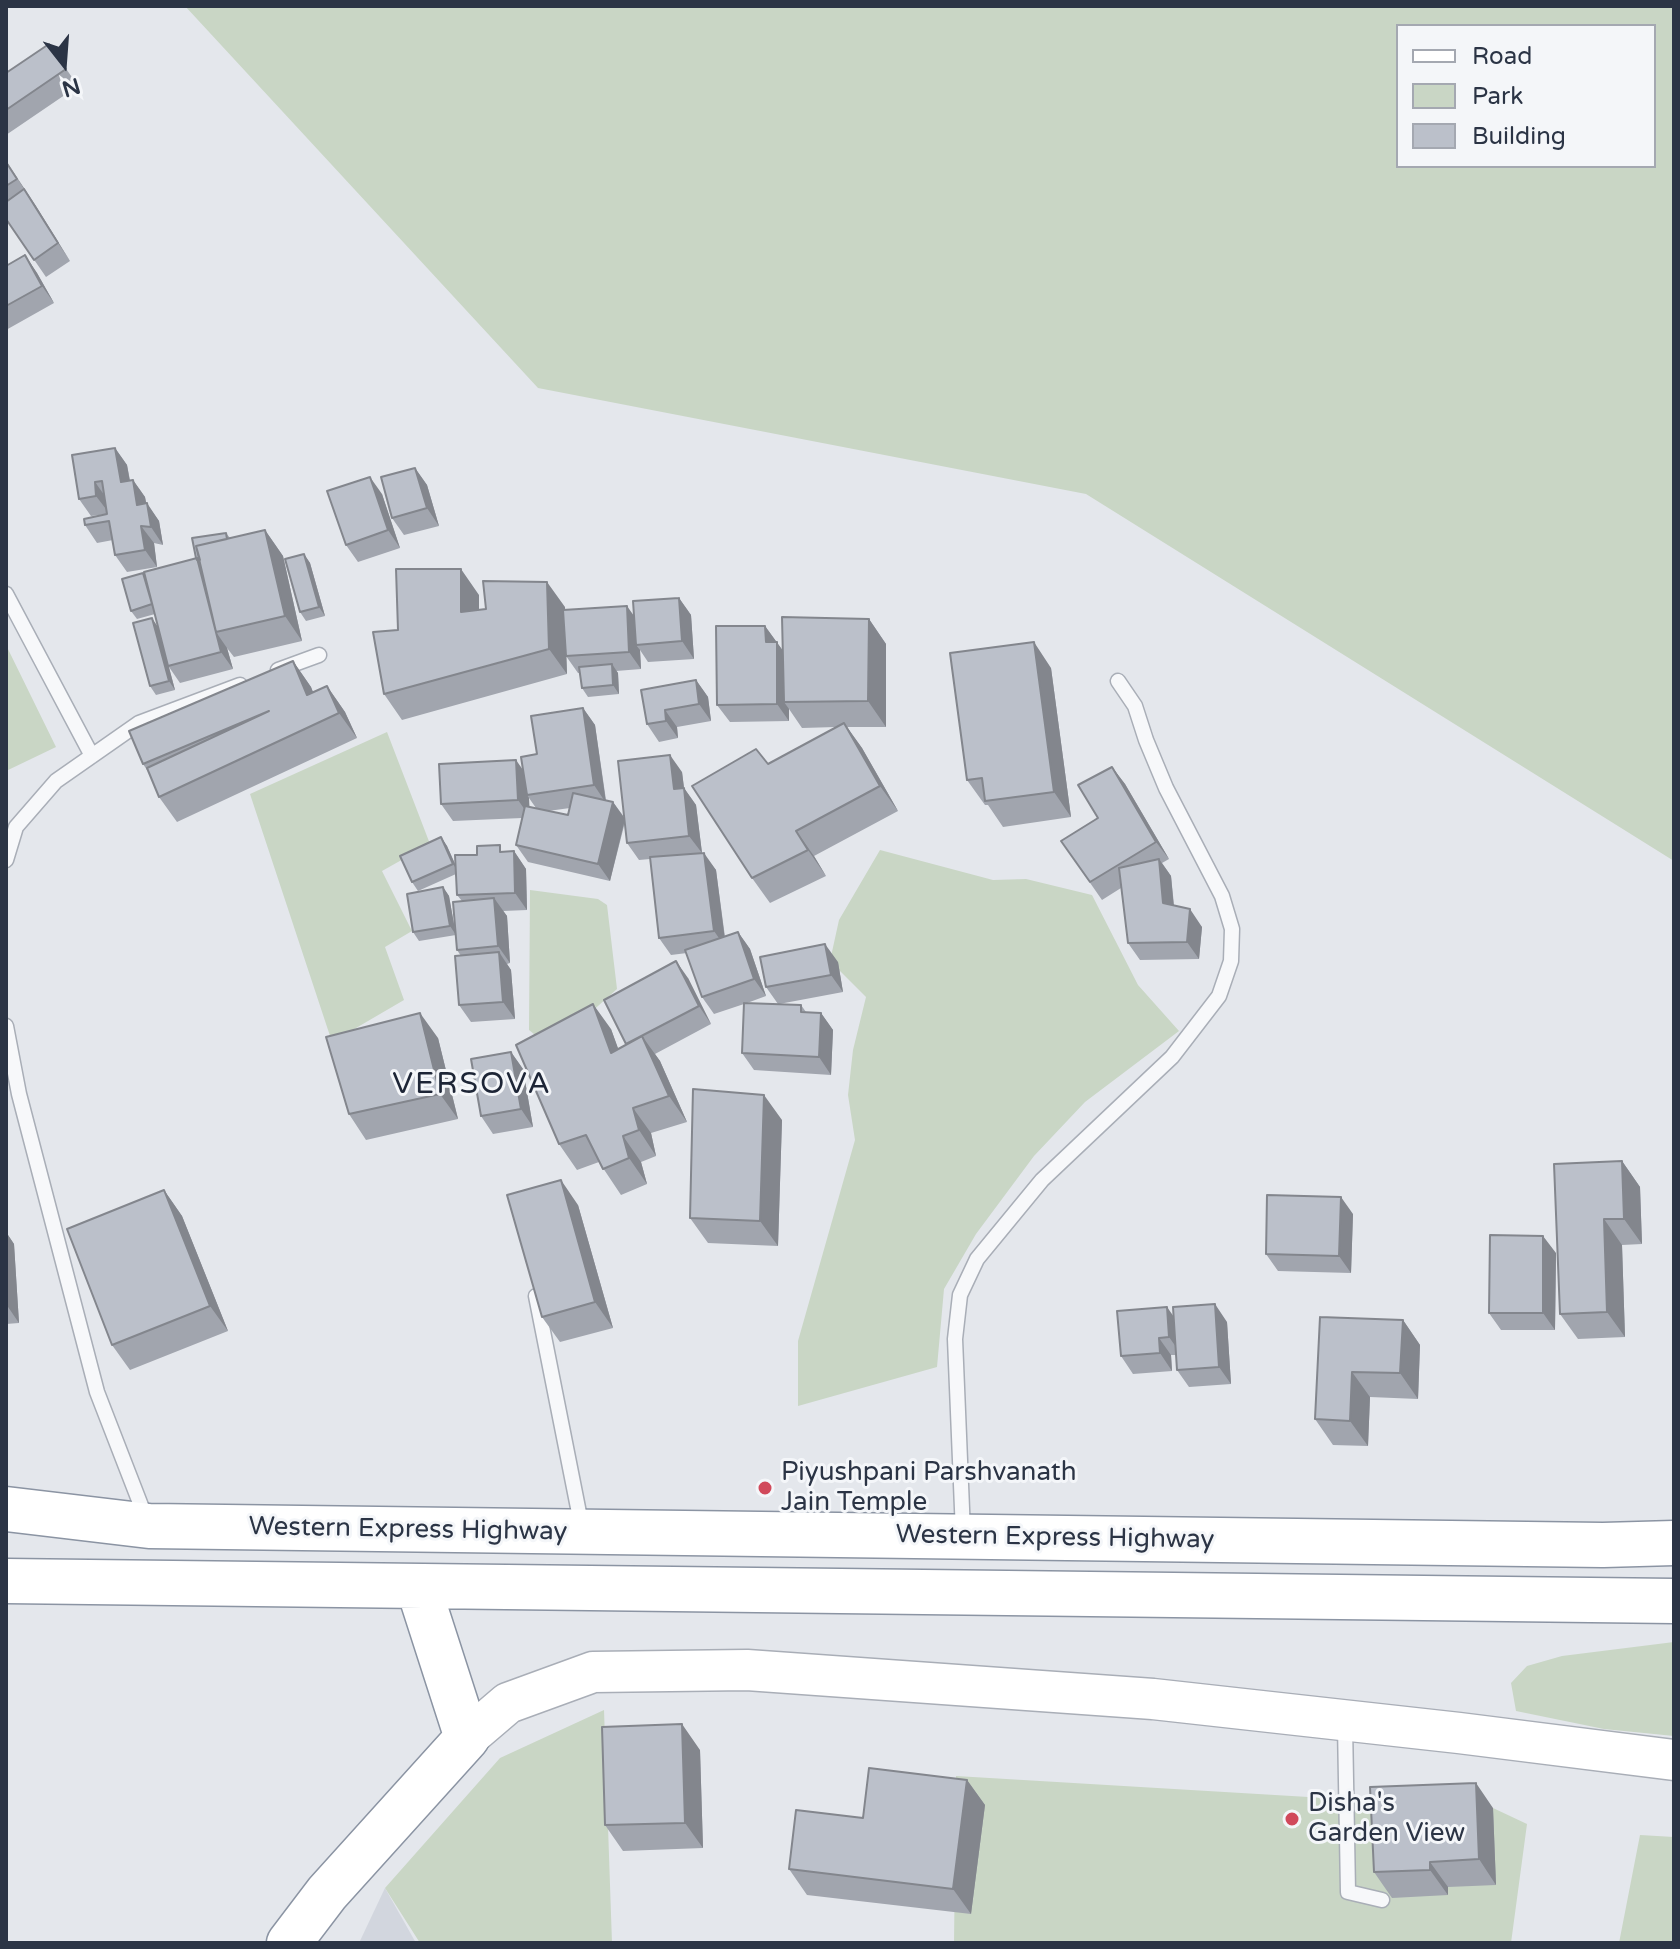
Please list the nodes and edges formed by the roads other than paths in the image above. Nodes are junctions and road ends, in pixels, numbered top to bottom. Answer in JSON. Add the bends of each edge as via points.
{"nodes":[{"id":1,"x":6,"y":594,"type":"edge"},
{"id":2,"x":319,"y":655,"type":"dead end"},
{"id":3,"x":1118,"y":681,"type":"dead end"},
{"id":4,"x":92,"y":756,"type":"junction"},
{"id":5,"x":6,"y":860,"type":"edge"},
{"id":6,"x":6,"y":1026,"type":"edge"},
{"id":7,"x":536,"y":1296,"type":"edge"},
{"id":8,"x":6,"y":1509,"type":"edge"},
{"id":9,"x":149,"y":1526,"type":"junction"},
{"id":10,"x":583,"y":1532,"type":"junction"},
{"id":11,"x":963,"y":1537,"type":"junction"},
{"id":12,"x":1674,"y":1543,"type":"edge"},
{"id":13,"x":6,"y":1581,"type":"edge"},
{"id":14,"x":418,"y":1586,"type":"junction"},
{"id":15,"x":1674,"y":1601,"type":"edge"},
{"id":16,"x":1345,"y":1720,"type":"junction"},
{"id":17,"x":467,"y":1738,"type":"junction"},
{"id":18,"x":1674,"y":1760,"type":"edge"},
{"id":19,"x":1382,"y":1900,"type":"edge"},
{"id":20,"x":289,"y":1943,"type":"edge"}],
"edges":[{"from":1,"to":4,"type":"lane"},
{"from":2,"to":4,"type":"lane","via":[[139,723]]},
{"from":3,"to":11,"type":"lane","via":[[1135,706],[1166,788],[1222,896],[1232,929],[1231,961],[1219,996],[1172,1057],[1042,1180],[977,1259],[960,1295],[955,1339]]},
{"from":4,"to":5,"type":"lane","via":[[56,781],[16,827]]},
{"from":6,"to":9,"type":"lane","via":[[97,1392]]},
{"from":7,"to":10,"type":"lane"},
{"from":8,"to":9,"type":"highway","name":"Western Express Highway"},
{"from":9,"to":10,"type":"highway","name":"Western Express Highway"},
{"from":10,"to":11,"type":"highway","name":"Western Express Highway"},
{"from":11,"to":12,"type":"highway","name":"Western Express Highway"},
{"from":13,"to":14,"type":"highway"},
{"from":14,"to":15,"type":"highway"},
{"from":14,"to":17,"type":"highway"},
{"from":16,"to":17,"type":"street","via":[[1153,1699],[747,1670],[593,1672],[508,1703]]},
{"from":16,"to":18,"type":"street"},
{"from":16,"to":19,"type":"lane","via":[[1348,1892]]},
{"from":17,"to":20,"type":"highway","via":[[327,1893]]}]}
